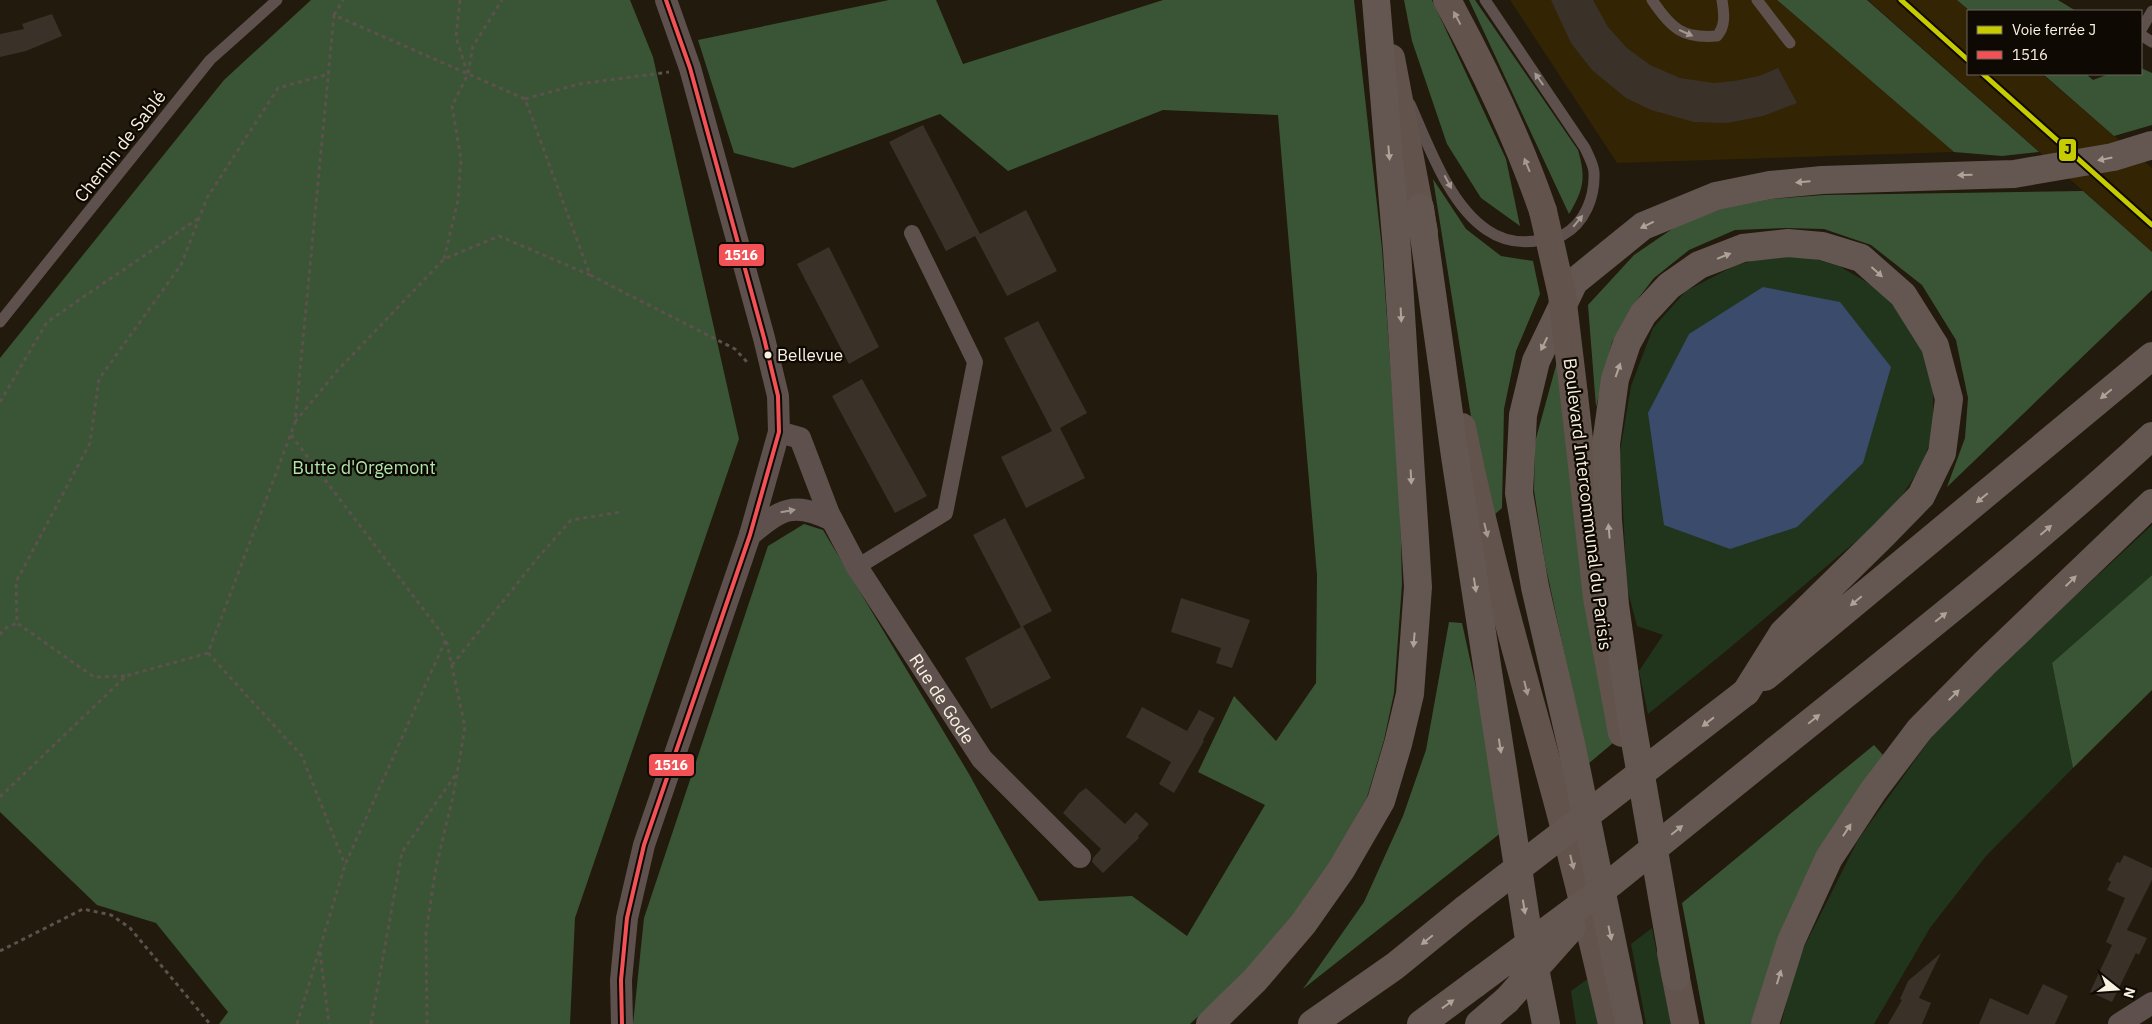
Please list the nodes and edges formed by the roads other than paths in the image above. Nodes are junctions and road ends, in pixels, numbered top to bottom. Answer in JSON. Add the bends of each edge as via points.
{"nodes":[{"id":1,"x":277,"y":0,"type":"edge"},
{"id":2,"x":666,"y":0,"type":"edge"},
{"id":3,"x":1376,"y":0,"type":"edge"},
{"id":4,"x":1381,"y":0,"type":"edge"},
{"id":5,"x":1447,"y":0,"type":"edge"},
{"id":6,"x":1485,"y":0,"type":"edge"},
{"id":7,"x":1652,"y":0,"type":"edge"},
{"id":8,"x":1722,"y":0,"type":"edge"},
{"id":9,"x":1757,"y":0,"type":"edge"},
{"id":10,"x":2152,"y":11,"type":"edge"},
{"id":11,"x":2142,"y":28,"type":"edge"},
{"id":12,"x":1790,"y":43,"type":"dead end"},
{"id":13,"x":1391,"y":59,"type":"junction"},
{"id":14,"x":2152,"y":145,"type":"edge"},
{"id":15,"x":1420,"y":208,"type":"junction"},
{"id":16,"x":912,"y":232,"type":"dead end"},
{"id":17,"x":0,"y":322,"type":"edge"},
{"id":18,"x":2148,"y":359,"type":"edge"},
{"id":19,"x":779,"y":432,"type":"junction"},
{"id":20,"x":2152,"y":436,"type":"edge"},
{"id":21,"x":2152,"y":503,"type":"edge"},
{"id":22,"x":832,"y":520,"type":"junction"},
{"id":23,"x":750,"y":535,"type":"junction"},
{"id":24,"x":857,"y":567,"type":"junction"},
{"id":25,"x":1746,"y":692,"type":"junction"},
{"id":26,"x":1080,"y":857,"type":"dead end"},
{"id":27,"x":1611,"y":883,"type":"junction"},
{"id":28,"x":1676,"y":977,"type":"junction"},
{"id":29,"x":2152,"y":1003,"type":"edge"},
{"id":30,"x":622,"y":1024,"type":"edge"},
{"id":31,"x":1210,"y":1024,"type":"edge"},
{"id":32,"x":1312,"y":1024,"type":"edge"},
{"id":33,"x":1421,"y":1024,"type":"edge"},
{"id":34,"x":1479,"y":1024,"type":"edge"},
{"id":35,"x":1546,"y":1024,"type":"edge"},
{"id":36,"x":1612,"y":1024,"type":"edge"},
{"id":37,"x":1629,"y":1024,"type":"edge"},
{"id":38,"x":1685,"y":1024,"type":"edge"},
{"id":39,"x":1765,"y":1024,"type":"edge"},
{"id":40,"x":2119,"y":1024,"type":"edge"}],
"edges":[{"from":1,"to":17,"type":"lane","name":"Chemin de Sablé","via":[[210,60]]},
{"from":2,"to":19,"type":"street","via":[[690,68],[778,396]]},
{"from":3,"to":31,"type":"highway","one_way":true,"via":[[1397,250],[1418,587],[1410,694],[1381,802],[1341,870],[1291,938],[1255,980]]},
{"from":4,"to":13,"type":"highway"},
{"from":28,"to":5,"type":"highway","name":"Boulevard Intercommunal du Parisis","one_way":true,"bridge":true,"via":[[1614,697],[1597,598],[1562,295],[1543,211],[1510,127]]},
{"from":13,"to":6,"type":"lane","one_way":true,"via":[[1431,152],[1465,210],[1486,230],[1507,241],[1530,242],[1562,235],[1578,223],[1591,202],[1594,171],[1586,148],[1572,126]]},
{"from":7,"to":8,"type":"lane","one_way":true,"via":[[1663,16],[1682,33],[1698,38],[1717,36],[1722,31]]},
{"from":9,"to":12,"type":"lane"},
{"from":10,"to":11,"type":"lane"},
{"from":13,"to":15,"type":"highway"},
{"from":14,"to":37,"type":"highway","one_way":true,"via":[[2114,157],[2014,174],[1822,180],[1770,185],[1716,196],[1643,226],[1574,282],[1536,361],[1523,415],[1518,493],[1535,587]]},
{"from":15,"to":35,"type":"highway","one_way":true,"via":[[1454,456],[1528,933]]},
{"from":15,"to":36,"type":"highway","one_way":true,"via":[[1466,444]]},
{"from":16,"to":24,"type":"street","via":[[975,362],[946,514]]},
{"from":18,"to":25,"type":"highway","one_way":true},
{"from":19,"to":22,"type":"street","name":"Rue de Gode","via":[[800,438]]},
{"from":19,"to":23,"type":"street"},
{"from":27,"to":20,"type":"highway","one_way":true,"bridge":true,"via":[[1996,574]]},
{"from":39,"to":21,"type":"highway","one_way":true,"via":[[1791,941],[1829,858],[1872,791],[1920,729]]},
{"from":23,"to":22,"type":"street","one_way":true,"via":[[776,514],[787,510],[800,509]]},
{"from":22,"to":24,"type":"street","name":"Rue de Gode"},
{"from":23,"to":30,"type":"street","via":[[644,845],[627,918],[621,980]]},
{"from":24,"to":26,"type":"street","name":"Rue de Gode","via":[[982,759]]},
{"from":28,"to":25,"type":"highway","one_way":true,"via":[[1615,605],[1606,444],[1615,379],[1627,343],[1643,314],[1669,286],[1699,265],[1743,248],[1788,244],[1822,246],[1861,258],[1903,295],[1936,346],[1949,399],[1942,453],[1921,496],[1783,633]]},
{"from":25,"to":32,"type":"highway","one_way":true,"bridge":true,"via":[[1395,966]]},
{"from":33,"to":27,"type":"highway","one_way":true,"bridge":true},
{"from":27,"to":34,"type":"highway","bridge":true,"via":[[1507,1000]]},
{"from":28,"to":38,"type":"highway","name":"Boulevard Intercommunal du Parisis"},
{"from":29,"to":40,"type":"street"}]}
